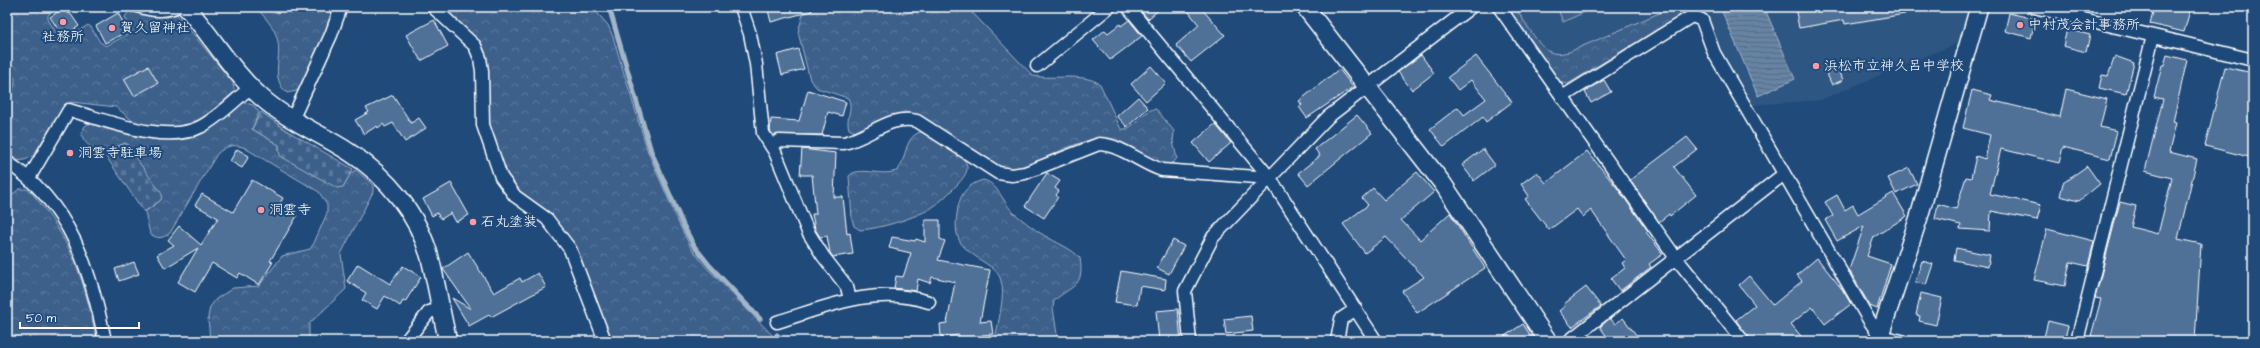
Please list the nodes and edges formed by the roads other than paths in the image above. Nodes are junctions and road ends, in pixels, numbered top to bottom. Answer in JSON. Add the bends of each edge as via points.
{"nodes":[{"id":1,"x":132,"y":7,"type":"edge"},
{"id":2,"x":185,"y":7,"type":"edge"},
{"id":3,"x":341,"y":7,"type":"edge"},
{"id":4,"x":433,"y":7,"type":"edge"},
{"id":5,"x":741,"y":7,"type":"edge"},
{"id":6,"x":1109,"y":7,"type":"edge"},
{"id":7,"x":1128,"y":7,"type":"edge"},
{"id":8,"x":1305,"y":7,"type":"edge"},
{"id":9,"x":1471,"y":7,"type":"edge"},
{"id":10,"x":1499,"y":7,"type":"edge"},
{"id":11,"x":1980,"y":7,"type":"edge"},
{"id":12,"x":2034,"y":7,"type":"edge"},
{"id":13,"x":2153,"y":36,"type":"junction"},
{"id":14,"x":2253,"y":60,"type":"edge"},
{"id":15,"x":1038,"y":66,"type":"dead end"},
{"id":16,"x":251,"y":87,"type":"junction"},
{"id":17,"x":1368,"y":87,"type":"junction"},
{"id":18,"x":1562,"y":97,"type":"junction"},
{"id":19,"x":292,"y":120,"type":"junction"},
{"id":20,"x":771,"y":146,"type":"junction"},
{"id":21,"x":7,"y":162,"type":"edge"},
{"id":22,"x":1784,"y":174,"type":"junction"},
{"id":23,"x":28,"y":178,"type":"junction"},
{"id":24,"x":1270,"y":178,"type":"junction"},
{"id":25,"x":1676,"y":258,"type":"junction"},
{"id":26,"x":850,"y":300,"type":"junction"},
{"id":27,"x":929,"y":302,"type":"dead end"},
{"id":28,"x":441,"y":309,"type":"junction"},
{"id":29,"x":1356,"y":310,"type":"junction"},
{"id":30,"x":777,"y":322,"type":"dead end"},
{"id":31,"x":1879,"y":338,"type":"edge"},
{"id":32,"x":105,"y":341,"type":"edge"},
{"id":33,"x":406,"y":341,"type":"edge"},
{"id":34,"x":448,"y":341,"type":"edge"},
{"id":35,"x":605,"y":341,"type":"edge"},
{"id":36,"x":1190,"y":341,"type":"edge"},
{"id":37,"x":1337,"y":341,"type":"edge"},
{"id":38,"x":1376,"y":341,"type":"edge"},
{"id":39,"x":1548,"y":341,"type":"edge"},
{"id":40,"x":1569,"y":341,"type":"edge"},
{"id":41,"x":1742,"y":341,"type":"edge"},
{"id":42,"x":1902,"y":341,"type":"edge"},
{"id":43,"x":2077,"y":341,"type":"edge"}],
"edges":[{"from":1,"to":2,"type":"lane","via":[[144,12],[162,13]]},
{"from":2,"to":16,"type":"street"},
{"from":3,"to":19,"type":"street"},
{"from":4,"to":35,"type":"street","via":[[475,46],[482,71],[483,125],[501,177],[515,196],[546,219],[566,244],[575,260]]},
{"from":5,"to":20,"type":"street","via":[[756,64],[763,133]]},
{"from":6,"to":15,"type":"street"},
{"from":7,"to":24,"type":"street"},
{"from":8,"to":17,"type":"street"},
{"from":9,"to":17,"type":"street"},
{"from":10,"to":18,"type":"street"},
{"from":11,"to":31,"type":"street","via":[[1919,217]]},
{"from":12,"to":13,"type":"street"},
{"from":13,"to":14,"type":"street"},
{"from":13,"to":43,"type":"street"},
{"from":16,"to":19,"type":"street"},
{"from":16,"to":23,"type":"street","via":[[202,126],[179,135],[154,133],[69,110]]},
{"from":17,"to":24,"type":"street","via":[[1328,118]]},
{"from":17,"to":39,"type":"street","via":[[1457,203]]},
{"from":18,"to":22,"type":"street","via":[[1692,16],[1702,20],[1714,53]]},
{"from":18,"to":25,"type":"street"},
{"from":19,"to":28,"type":"street","via":[[348,151],[374,170],[393,189],[423,238],[430,257]]},
{"from":20,"to":24,"type":"street","via":[[779,140],[844,143],[854,141],[893,121],[907,118],[917,121],[998,173],[1025,173],[1098,144],[1111,144],[1148,166],[1162,170]]},
{"from":20,"to":26,"type":"street","via":[[808,232],[847,287]]},
{"from":21,"to":23,"type":"street"},
{"from":22,"to":25,"type":"street"},
{"from":22,"to":31,"type":"street"},
{"from":23,"to":32,"type":"street","via":[[64,221],[84,258],[97,299]]},
{"from":24,"to":29,"type":"street"},
{"from":24,"to":36,"type":"street","via":[[1213,237],[1185,291]]},
{"from":25,"to":40,"type":"street"},
{"from":25,"to":41,"type":"street"},
{"from":26,"to":27,"type":"street","via":[[884,295]]},
{"from":26,"to":30,"type":"street"},
{"from":28,"to":33,"type":"street","via":[[429,312]]},
{"from":28,"to":34,"type":"street"},
{"from":29,"to":37,"type":"street","via":[[1341,319]]},
{"from":29,"to":38,"type":"street"},
{"from":31,"to":42,"type":"street"}]}
